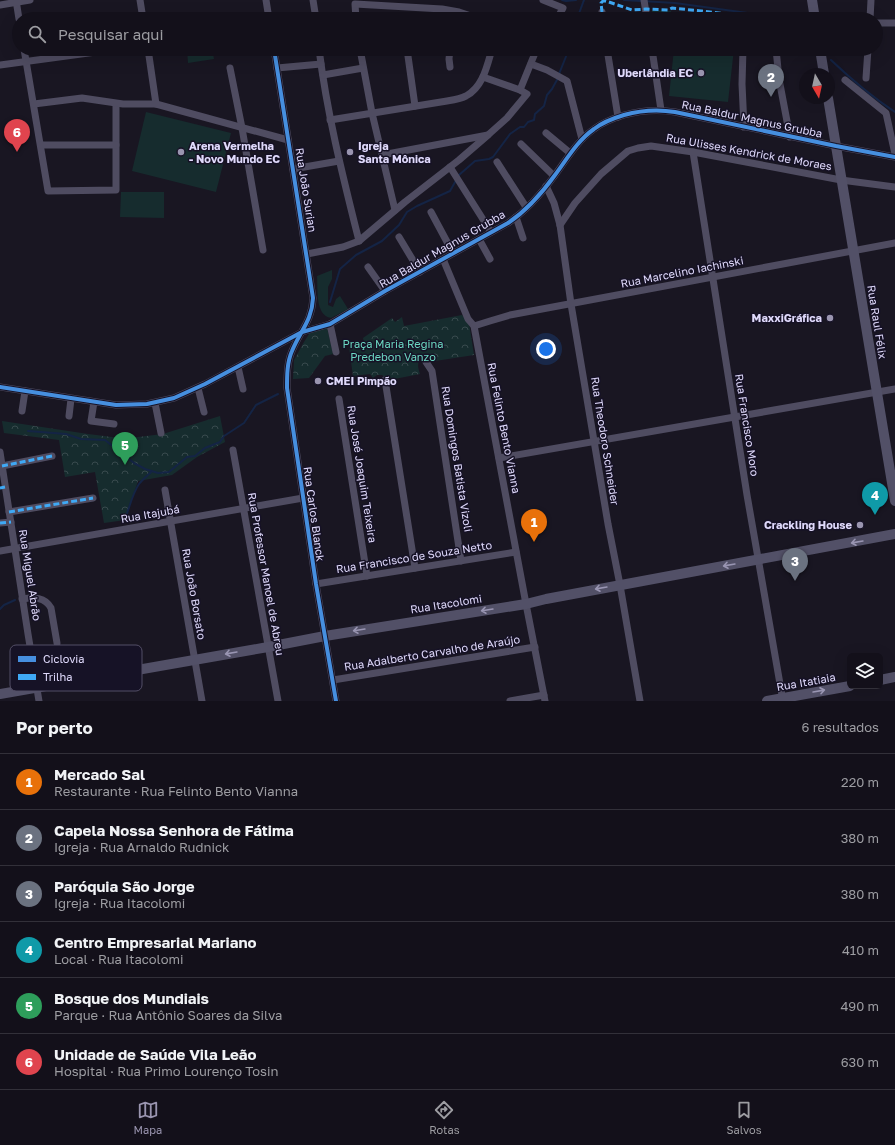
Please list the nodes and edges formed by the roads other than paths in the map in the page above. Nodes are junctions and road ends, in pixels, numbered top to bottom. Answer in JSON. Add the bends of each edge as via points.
{"nodes":[{"id":1,"x":30,"y":0,"type":"edge"},
{"id":2,"x":140,"y":0,"type":"edge"},
{"id":3,"x":266,"y":0,"type":"edge"},
{"id":4,"x":313,"y":0,"type":"edge"},
{"id":5,"x":543,"y":0,"type":"edge"},
{"id":6,"x":812,"y":0,"type":"edge"},
{"id":7,"x":871,"y":0,"type":"edge"},
{"id":8,"x":16,"y":1,"type":"edge"},
{"id":9,"x":644,"y":1,"type":"edge"},
{"id":10,"x":0,"y":5,"type":"edge"},
{"id":11,"x":18,"y":12,"type":"edge"},
{"id":12,"x":142,"y":12,"type":"edge"},
{"id":13,"x":268,"y":12,"type":"edge"},
{"id":14,"x":315,"y":12,"type":"edge"},
{"id":15,"x":356,"y":12,"type":"edge"},
{"id":16,"x":446,"y":12,"type":"edge"},
{"id":17,"x":561,"y":12,"type":"edge"},
{"id":18,"x":646,"y":12,"type":"edge"},
{"id":19,"x":814,"y":12,"type":"edge"},
{"id":20,"x":870,"y":12,"type":"edge"},
{"id":21,"x":883,"y":23,"type":"edge"},
{"id":22,"x":895,"y":23,"type":"edge"},
{"id":23,"x":25,"y":56,"type":"edge"},
{"id":24,"x":64,"y":56,"type":"edge"},
{"id":25,"x":149,"y":56,"type":"edge"},
{"id":26,"x":275,"y":56,"type":"edge"},
{"id":27,"x":320,"y":56,"type":"edge"},
{"id":28,"x":361,"y":56,"type":"edge"},
{"id":29,"x":408,"y":56,"type":"edge"},
{"id":30,"x":449,"y":56,"type":"edge"},
{"id":31,"x":490,"y":56,"type":"edge"},
{"id":32,"x":534,"y":56,"type":"edge"},
{"id":33,"x":608,"y":56,"type":"edge"},
{"id":34,"x":653,"y":56,"type":"edge"},
{"id":35,"x":743,"y":56,"type":"edge"},
{"id":36,"x":777,"y":56,"type":"edge"},
{"id":37,"x":820,"y":56,"type":"edge"},
{"id":38,"x":868,"y":56,"type":"edge"},
{"id":39,"x":26,"y":61,"type":"junction"},
{"id":40,"x":321,"y":64,"type":"junction"},
{"id":41,"x":531,"y":64,"type":"junction"},
{"id":42,"x":0,"y":65,"type":"edge"},
{"id":43,"x":450,"y":67,"type":"dead end"},
{"id":44,"x":230,"y":68,"type":"dead end"},
{"id":45,"x":277,"y":68,"type":"junction"},
{"id":46,"x":363,"y":68,"type":"junction"},
{"id":47,"x":822,"y":68,"type":"edge"},
{"id":48,"x":323,"y":75,"type":"junction"},
{"id":49,"x":483,"y":77,"type":"junction"},
{"id":50,"x":866,"y":78,"type":"dead end"},
{"id":51,"x":845,"y":80,"type":"dead end"},
{"id":52,"x":520,"y":90,"type":"junction"},
{"id":53,"x":34,"y":104,"type":"junction"},
{"id":54,"x":116,"y":104,"type":"junction"},
{"id":55,"x":156,"y":104,"type":"junction"},
{"id":56,"x":829,"y":104,"type":"edge"},
{"id":57,"x":415,"y":106,"type":"junction"},
{"id":58,"x":661,"y":110,"type":"junction"},
{"id":59,"x":372,"y":113,"type":"junction"},
{"id":60,"x":618,"y":117,"type":"junction"},
{"id":61,"x":330,"y":120,"type":"junction"},
{"id":62,"x":744,"y":127,"type":"junction"},
{"id":63,"x":242,"y":128,"type":"junction"},
{"id":64,"x":546,"y":133,"type":"dead end"},
{"id":65,"x":488,"y":135,"type":"junction"},
{"id":66,"x":790,"y":137,"type":"junction"},
{"id":67,"x":582,"y":139,"type":"junction"},
{"id":68,"x":288,"y":140,"type":"junction"},
{"id":69,"x":521,"y":144,"type":"dead end"},
{"id":70,"x":41,"y":145,"type":"junction"},
{"id":71,"x":116,"y":145,"type":"junction"},
{"id":72,"x":836,"y":146,"type":"junction"},
{"id":73,"x":693,"y":152,"type":"junction"},
{"id":74,"x":570,"y":153,"type":"junction"},
{"id":75,"x":382,"y":155,"type":"junction"},
{"id":76,"x":895,"y":156,"type":"edge"},
{"id":77,"x":339,"y":161,"type":"junction"},
{"id":78,"x":497,"y":162,"type":"dead end"},
{"id":79,"x":450,"y":167,"type":"junction"},
{"id":80,"x":293,"y":169,"type":"junction"},
{"id":81,"x":554,"y":176,"type":"junction"},
{"id":82,"x":842,"y":180,"type":"junction"},
{"id":83,"x":546,"y":186,"type":"junction"},
{"id":84,"x":895,"y":187,"type":"edge"},
{"id":85,"x":526,"y":207,"type":"junction"},
{"id":86,"x":395,"y":210,"type":"junction"},
{"id":87,"x":431,"y":212,"type":"dead end"},
{"id":88,"x":516,"y":217,"type":"junction"},
{"id":89,"x":560,"y":225,"type":"junction"},
{"id":90,"x":491,"y":232,"type":"junction"},
{"id":91,"x":399,"y":237,"type":"dead end"},
{"id":92,"x":523,"y":238,"type":"dead end"},
{"id":93,"x":479,"y":239,"type":"junction"},
{"id":94,"x":359,"y":240,"type":"junction"},
{"id":95,"x":895,"y":243,"type":"edge"},
{"id":96,"x":263,"y":250,"type":"dead end"},
{"id":97,"x":853,"y":250,"type":"junction"},
{"id":98,"x":453,"y":253,"type":"junction"},
{"id":99,"x":307,"y":254,"type":"junction"},
{"id":100,"x":443,"y":259,"type":"junction"},
{"id":101,"x":490,"y":259,"type":"dead end"},
{"id":102,"x":368,"y":267,"type":"dead end"},
{"id":103,"x":420,"y":272,"type":"junction"},
{"id":104,"x":713,"y":277,"type":"junction"},
{"id":105,"x":385,"y":291,"type":"junction"},
{"id":106,"x":571,"y":304,"type":"junction"},
{"id":107,"x":330,"y":324,"type":"junction"},
{"id":108,"x":474,"y":326,"type":"junction"},
{"id":109,"x":302,"y":332,"type":"junction"},
{"id":110,"x":336,"y":352,"type":"dead end"},
{"id":111,"x":426,"y":362,"type":"dead end"},
{"id":112,"x":238,"y":367,"type":"junction"},
{"id":113,"x":385,"y":380,"type":"dead end"},
{"id":114,"x":0,"y":387,"type":"edge"},
{"id":115,"x":198,"y":388,"type":"junction"},
{"id":116,"x":243,"y":389,"type":"dead end"},
{"id":117,"x":895,"y":389,"type":"edge"},
{"id":118,"x":25,"y":391,"type":"junction"},
{"id":119,"x":877,"y":392,"type":"junction"},
{"id":120,"x":71,"y":399,"type":"junction"},
{"id":121,"x":339,"y":399,"type":"dead end"},
{"id":122,"x":94,"y":402,"type":"junction"},
{"id":123,"x":156,"y":403,"type":"junction"},
{"id":124,"x":22,"y":411,"type":"dead end"},
{"id":125,"x":204,"y":412,"type":"dead end"},
{"id":126,"x":69,"y":416,"type":"dead end"},
{"id":127,"x":735,"y":417,"type":"junction"},
{"id":128,"x":114,"y":424,"type":"dead end"},
{"id":129,"x":161,"y":433,"type":"dead end"},
{"id":130,"x":594,"y":441,"type":"junction"},
{"id":131,"x":233,"y":450,"type":"dead end"},
{"id":132,"x":0,"y":452,"type":"edge"},
{"id":133,"x":52,"y":456,"type":"dead end"},
{"id":134,"x":499,"y":458,"type":"junction"},
{"id":135,"x":2,"y":466,"type":"junction"},
{"id":136,"x":3,"y":487,"type":"edge"},
{"id":137,"x":165,"y":490,"type":"dead end"},
{"id":138,"x":94,"y":498,"type":"dead end"},
{"id":139,"x":303,"y":498,"type":"junction"},
{"id":140,"x":895,"y":501,"type":"edge"},
{"id":141,"x":243,"y":508,"type":"junction"},
{"id":142,"x":9,"y":512,"type":"junction"},
{"id":143,"x":170,"y":521,"type":"junction"},
{"id":144,"x":11,"y":522,"type":"junction"},
{"id":145,"x":0,"y":523,"type":"edge"},
{"id":146,"x":895,"y":534,"type":"edge"},
{"id":147,"x":15,"y":548,"type":"junction"},
{"id":148,"x":0,"y":551,"type":"edge"},
{"id":149,"x":516,"y":552,"type":"junction"},
{"id":150,"x":758,"y":560,"type":"junction"},
{"id":151,"x":461,"y":561,"type":"junction"},
{"id":152,"x":415,"y":568,"type":"junction"},
{"id":153,"x":367,"y":576,"type":"junction"},
{"id":154,"x":316,"y":584,"type":"junction"},
{"id":155,"x":620,"y":585,"type":"junction"},
{"id":156,"x":22,"y":598,"type":"junction"},
{"id":157,"x":526,"y":604,"type":"junction"},
{"id":158,"x":325,"y":636,"type":"junction"},
{"id":159,"x":57,"y":643,"type":"dead end"},
{"id":160,"x":30,"y":645,"type":"edge"},
{"id":161,"x":268,"y":647,"type":"junction"},
{"id":162,"x":535,"y":647,"type":"junction"},
{"id":163,"x":195,"y":660,"type":"junction"},
{"id":164,"x":142,"y":669,"type":"edge"},
{"id":165,"x":895,"y":677,"type":"edge"},
{"id":166,"x":883,"y":679,"type":"edge"},
{"id":167,"x":333,"y":680,"type":"junction"},
{"id":168,"x":847,"y":687,"type":"edge"},
{"id":169,"x":16,"y":691,"type":"edge"},
{"id":170,"x":38,"y":691,"type":"edge"},
{"id":171,"x":0,"y":694,"type":"edge"},
{"id":172,"x":545,"y":698,"type":"edge"},
{"id":173,"x":783,"y":700,"type":"edge"},
{"id":174,"x":40,"y":701,"type":"edge"},
{"id":175,"x":202,"y":701,"type":"edge"},
{"id":176,"x":278,"y":701,"type":"edge"},
{"id":177,"x":336,"y":701,"type":"edge"},
{"id":178,"x":510,"y":701,"type":"edge"},
{"id":179,"x":640,"y":701,"type":"edge"},
{"id":180,"x":767,"y":701,"type":"edge"}],
"edges":[{"from":1,"to":8,"type":"street"},
{"from":2,"to":12,"type":"street"},
{"from":3,"to":13,"type":"street"},
{"from":4,"to":14,"type":"street"},
{"from":5,"to":17,"type":"street","via":[[563,8]]},
{"from":6,"to":19,"type":"main road"},
{"from":7,"to":20,"type":"street"},
{"from":8,"to":10,"type":"street"},
{"from":8,"to":11,"type":"street"},
{"from":9,"to":18,"type":"street"},
{"from":15,"to":16,"type":"street","via":[[355,4],[434,8]]},
{"from":21,"to":22,"type":"street"},
{"from":23,"to":39,"type":"street"},
{"from":24,"to":39,"type":"street"},
{"from":25,"to":55,"type":"street"},
{"from":26,"to":45,"type":"street","name":"Rua João Surian"},
{"from":27,"to":40,"type":"street"},
{"from":28,"to":46,"type":"street"},
{"from":29,"to":57,"type":"street"},
{"from":30,"to":43,"type":"street"},
{"from":31,"to":49,"type":"street"},
{"from":32,"to":41,"type":"street"},
{"from":33,"to":60,"type":"street"},
{"from":34,"to":58,"type":"street"},
{"from":35,"to":62,"type":"street"},
{"from":36,"to":66,"type":"street"},
{"from":37,"to":47,"type":"main road"},
{"from":38,"to":50,"type":"street"},
{"from":39,"to":42,"type":"street"},
{"from":39,"to":53,"type":"street"},
{"from":40,"to":45,"type":"street"},
{"from":40,"to":48,"type":"street"},
{"from":41,"to":52,"type":"street"},
{"from":41,"to":67,"type":"street","via":[[561,78]]},
{"from":44,"to":63,"type":"street"},
{"from":45,"to":68,"type":"street","name":"Rua João Surian"},
{"from":46,"to":48,"type":"street"},
{"from":46,"to":59,"type":"street"},
{"from":48,"to":61,"type":"street"},
{"from":49,"to":52,"type":"street"},
{"from":49,"to":57,"type":"street","via":[[475,89],[466,96]]},
{"from":51,"to":76,"type":"street","via":[[886,112]]},
{"from":52,"to":65,"type":"street","via":[[527,94],[507,118]]},
{"from":53,"to":54,"type":"street","via":[[82,98]]},
{"from":53,"to":70,"type":"street"},
{"from":54,"to":55,"type":"street"},
{"from":54,"to":71,"type":"street"},
{"from":55,"to":63,"type":"street"},
{"from":56,"to":72,"type":"main road","name":"Rua Raul Félix"},
{"from":57,"to":59,"type":"street"},
{"from":58,"to":60,"type":"street","name":"Rua Baldur Magnus Grubba","via":[[643,110]]},
{"from":58,"to":62,"type":"street","name":"Rua Baldur Magnus Grubba"},
{"from":59,"to":61,"type":"street"},
{"from":59,"to":75,"type":"street"},
{"from":60,"to":67,"type":"street","name":"Rua Baldur Magnus Grubba","via":[[599,126]]},
{"from":61,"to":77,"type":"street"},
{"from":62,"to":66,"type":"street","name":"Rua Baldur Magnus Grubba"},
{"from":63,"to":68,"type":"street"},
{"from":63,"to":96,"type":"street"},
{"from":64,"to":74,"type":"street"},
{"from":65,"to":75,"type":"street"},
{"from":65,"to":79,"type":"street"},
{"from":66,"to":72,"type":"street","name":"Rua Baldur Magnus Grubba"},
{"from":67,"to":74,"type":"street","name":"Rua Baldur Magnus Grubba"},
{"from":68,"to":80,"type":"street","name":"Rua João Surian"},
{"from":69,"to":81,"type":"street"},
{"from":70,"to":71,"type":"street"},
{"from":70,"to":71,"type":"street","via":[[48,191],[116,190]]},
{"from":72,"to":76,"type":"street","name":"Rua Baldur Magnus Grubba"},
{"from":72,"to":82,"type":"main road","name":"Rua Raul Félix"},
{"from":73,"to":82,"type":"street","name":"Rua Ulisses Kendrick de Moraes"},
{"from":73,"to":89,"type":"street","name":"Rua Ulisses Kendrick de Moraes","via":[[651,146],[628,151],[601,174],[575,203]]},
{"from":73,"to":104,"type":"street","name":"Rua Francisco Moro"},
{"from":74,"to":81,"type":"street","name":"Rua Baldur Magnus Grubba"},
{"from":75,"to":86,"type":"street"},
{"from":77,"to":80,"type":"street"},
{"from":77,"to":94,"type":"street"},
{"from":78,"to":85,"type":"street"},
{"from":79,"to":86,"type":"street"},
{"from":79,"to":90,"type":"street"},
{"from":80,"to":99,"type":"street","name":"Rua João Surian"},
{"from":81,"to":83,"type":"street","name":"Rua Baldur Magnus Grubba"},
{"from":82,"to":84,"type":"street","name":"Rua Ulisses Kendrick de Moraes"},
{"from":82,"to":97,"type":"main road","name":"Rua Raul Félix"},
{"from":83,"to":85,"type":"street","name":"Rua Baldur Magnus Grubba"},
{"from":83,"to":89,"type":"street","name":"Rua Theodoro Schneider"},
{"from":85,"to":88,"type":"street","name":"Rua Baldur Magnus Grubba"},
{"from":86,"to":94,"type":"street"},
{"from":87,"to":98,"type":"street"},
{"from":88,"to":90,"type":"street","name":"Rua Baldur Magnus Grubba"},
{"from":88,"to":92,"type":"street"},
{"from":89,"to":106,"type":"street","name":"Rua Theodoro Schneider"},
{"from":90,"to":93,"type":"street","name":"Rua Baldur Magnus Grubba"},
{"from":91,"to":103,"type":"street"},
{"from":93,"to":98,"type":"street","name":"Rua Baldur Magnus Grubba"},
{"from":93,"to":101,"type":"street"},
{"from":94,"to":99,"type":"street","via":[[348,246]]},
{"from":95,"to":97,"type":"street","name":"Rua Marcelino Iachinski"},
{"from":97,"to":104,"type":"street","name":"Rua Marcelino Iachinski"},
{"from":97,"to":119,"type":"main road","name":"Rua Raul Félix"},
{"from":98,"to":100,"type":"street","name":"Rua Baldur Magnus Grubba"},
{"from":99,"to":109,"type":"street","name":"Rua João Surian","via":[[313,298],[311,314]]},
{"from":100,"to":103,"type":"street","name":"Rua Baldur Magnus Grubba"},
{"from":100,"to":108,"type":"street","name":"Rua Felinto Bento Vianna","via":[[468,319]]},
{"from":102,"to":105,"type":"street"},
{"from":103,"to":105,"type":"street","name":"Rua Baldur Magnus Grubba"},
{"from":104,"to":106,"type":"street","name":"Rua Marcelino Iachinski"},
{"from":104,"to":127,"type":"street","name":"Rua Francisco Moro"},
{"from":105,"to":107,"type":"street","name":"Rua Baldur Magnus Grubba"},
{"from":106,"to":108,"type":"street","name":"Rua Marcelino Iachinski","via":[[498,318]]},
{"from":106,"to":130,"type":"street","name":"Rua Theodoro Schneider"},
{"from":107,"to":109,"type":"street","name":"Rua Baldur Magnus Grubba"},
{"from":107,"to":110,"type":"street"},
{"from":108,"to":134,"type":"street","name":"Rua Felinto Bento Vianna"},
{"from":109,"to":112,"type":"street","name":"Rua Baldur Magnus Grubba"},
{"from":109,"to":139,"type":"street","name":"Rua Carlos Blanck","via":[[291,352],[287,383]]},
{"from":111,"to":151,"type":"street","name":"Rua Domingos Batista Vizoli","via":[[432,371]]},
{"from":112,"to":115,"type":"street","name":"Rua Baldur Magnus Grubba"},
{"from":112,"to":116,"type":"street"},
{"from":113,"to":152,"type":"street"},
{"from":114,"to":118,"type":"street","name":"Rua Baldur Magnus Grubba"},
{"from":115,"to":123,"type":"street","name":"Rua Baldur Magnus Grubba"},
{"from":115,"to":125,"type":"street"},
{"from":117,"to":119,"type":"street"},
{"from":118,"to":120,"type":"street","name":"Rua Baldur Magnus Grubba"},
{"from":118,"to":124,"type":"street"},
{"from":119,"to":127,"type":"street"},
{"from":119,"to":140,"type":"main road","name":"Rua Raul Félix"},
{"from":120,"to":122,"type":"street","name":"Rua Baldur Magnus Grubba"},
{"from":120,"to":126,"type":"street"},
{"from":121,"to":153,"type":"street","name":"Rua José Joaquim Teixeira"},
{"from":122,"to":123,"type":"street","name":"Rua Baldur Magnus Grubba","via":[[132,405]]},
{"from":122,"to":128,"type":"street","via":[[91,421]]},
{"from":123,"to":129,"type":"street"},
{"from":127,"to":130,"type":"street"},
{"from":127,"to":150,"type":"street","name":"Rua Francisco Moro"},
{"from":130,"to":134,"type":"street"},
{"from":130,"to":155,"type":"street","name":"Rua Theodoro Schneider"},
{"from":131,"to":141,"type":"street","name":"Rua Professor Manoel de Abreu"},
{"from":132,"to":135,"type":"street","name":"Rua Miguel Abrão"},
{"from":133,"to":135,"type":"street"},
{"from":134,"to":149,"type":"street","name":"Rua Felinto Bento Vianna"},
{"from":135,"to":136,"type":"street","name":"Rua Miguel Abrão"},
{"from":136,"to":142,"type":"street","name":"Rua Miguel Abrão"},
{"from":137,"to":143,"type":"street","name":"Rua João Borsato"},
{"from":138,"to":142,"type":"street"},
{"from":139,"to":141,"type":"street","name":"Rua Itajubá"},
{"from":139,"to":154,"type":"street","name":"Rua Carlos Blanck"},
{"from":141,"to":143,"type":"street","name":"Rua Itajubá"},
{"from":141,"to":161,"type":"street","name":"Rua Professor Manoel de Abreu"},
{"from":142,"to":144,"type":"street","name":"Rua Miguel Abrão"},
{"from":143,"to":147,"type":"street","name":"Rua Itajubá"},
{"from":143,"to":163,"type":"street","name":"Rua João Borsato"},
{"from":144,"to":145,"type":"street"},
{"from":144,"to":147,"type":"street","name":"Rua Miguel Abrão"},
{"from":146,"to":150,"type":"main road","name":"Rua Itacolomi","one_way":true},
{"from":147,"to":148,"type":"street","name":"Rua Itajubá"},
{"from":147,"to":156,"type":"street","name":"Rua Miguel Abrão"},
{"from":149,"to":151,"type":"street","name":"Rua Francisco de Souza Netto"},
{"from":149,"to":157,"type":"street","name":"Rua Felinto Bento Vianna"},
{"from":150,"to":155,"type":"main road","name":"Rua Itacolomi","one_way":true},
{"from":150,"to":173,"type":"street","name":"Rua Francisco Moro"},
{"from":151,"to":152,"type":"street","name":"Rua Francisco de Souza Netto"},
{"from":152,"to":153,"type":"street","name":"Rua Francisco de Souza Netto"},
{"from":153,"to":154,"type":"street","name":"Rua Francisco de Souza Netto"},
{"from":154,"to":158,"type":"street","name":"Rua Carlos Blanck"},
{"from":155,"to":157,"type":"main road","name":"Rua Itacolomi","one_way":true},
{"from":155,"to":179,"type":"street","name":"Rua Theodoro Schneider"},
{"from":156,"to":159,"type":"street","via":[[42,599],[49,604]]},
{"from":156,"to":160,"type":"street","name":"Rua Miguel Abrão"},
{"from":157,"to":158,"type":"main road","name":"Rua Itacolomi","one_way":true},
{"from":157,"to":162,"type":"street","name":"Rua Felinto Bento Vianna"},
{"from":158,"to":161,"type":"main road","name":"Rua Itacolomi"},
{"from":158,"to":167,"type":"street","name":"Rua Carlos Blanck"},
{"from":161,"to":163,"type":"main road","name":"Rua Itacolomi","one_way":true},
{"from":161,"to":176,"type":"street","name":"Rua Professor Manoel de Abreu"},
{"from":162,"to":167,"type":"street","name":"Rua Adalberto Carvalho de Araújo"},
{"from":162,"to":172,"type":"street","name":"Rua Felinto Bento Vianna"},
{"from":163,"to":164,"type":"main road","name":"Rua Itacolomi"},
{"from":163,"to":175,"type":"street","name":"Rua João Borsato"},
{"from":165,"to":166,"type":"main road"},
{"from":167,"to":177,"type":"street","name":"Rua Carlos Blanck"},
{"from":173,"to":168,"type":"main road","name":"Rua Itatiaia","one_way":true},
{"from":169,"to":171,"type":"main road","name":"Rua Itacolomi"},
{"from":170,"to":174,"type":"street","name":"Rua Miguel Abrão"},
{"from":172,"to":178,"type":"street"},
{"from":173,"to":180,"type":"main road","name":"Rua Itatiaia"}]}
